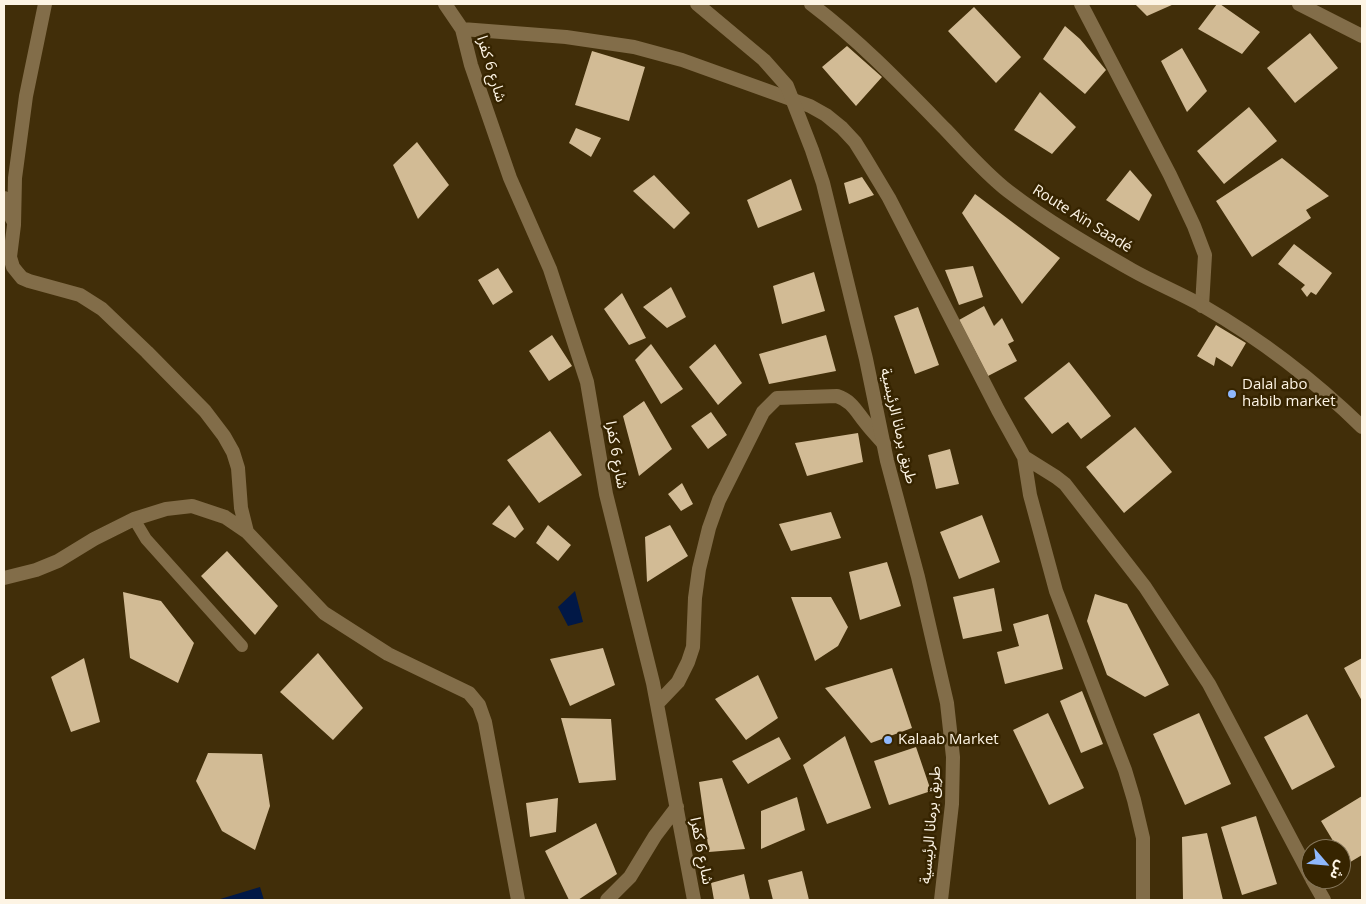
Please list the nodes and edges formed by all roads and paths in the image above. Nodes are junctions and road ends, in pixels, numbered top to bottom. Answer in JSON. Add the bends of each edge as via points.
{"nodes":[{"id":1,"x":45,"y":4,"type":"edge"},
{"id":2,"x":445,"y":4,"type":"edge"},
{"id":3,"x":697,"y":4,"type":"edge"},
{"id":4,"x":811,"y":4,"type":"edge"},
{"id":5,"x":1081,"y":4,"type":"edge"},
{"id":6,"x":1299,"y":4,"type":"edge"},
{"id":7,"x":1310,"y":7,"type":"edge"},
{"id":8,"x":462,"y":29,"type":"junction"},
{"id":9,"x":1362,"y":36,"type":"edge"},
{"id":10,"x":793,"y":99,"type":"junction"},
{"id":11,"x":4,"y":198,"type":"edge"},
{"id":12,"x":14,"y":225,"type":"junction"},
{"id":13,"x":1202,"y":306,"type":"junction"},
{"id":14,"x":1362,"y":427,"type":"edge"},
{"id":15,"x":884,"y":444,"type":"junction"},
{"id":16,"x":1024,"y":457,"type":"junction"},
{"id":17,"x":134,"y":519,"type":"junction"},
{"id":18,"x":247,"y":532,"type":"junction"},
{"id":19,"x":4,"y":578,"type":"edge"},
{"id":20,"x":242,"y":646,"type":"dead end"},
{"id":21,"x":657,"y":704,"type":"junction"},
{"id":22,"x":677,"y":807,"type":"junction"},
{"id":23,"x":1301,"y":857,"type":"edge"},
{"id":24,"x":1318,"y":889,"type":"edge"},
{"id":25,"x":518,"y":900,"type":"edge"},
{"id":26,"x":607,"y":900,"type":"edge"},
{"id":27,"x":694,"y":900,"type":"edge"},
{"id":28,"x":941,"y":900,"type":"edge"},
{"id":29,"x":1143,"y":900,"type":"edge"},
{"id":30,"x":1324,"y":900,"type":"edge"}],
"edges":[{"from":1,"to":12,"type":"street","via":[[26,96],[15,178]]},
{"from":2,"to":8,"type":"street"},
{"from":3,"to":10,"type":"street","name":"طريق برمانا الرئيسية","via":[[764,60],[787,86]]},
{"from":4,"to":13,"type":"street","name":"Route Aïn Saadé","via":[[885,68],[1007,190],[1094,248]]},
{"from":5,"to":13,"type":"street","via":[[1194,226],[1205,255]]},
{"from":6,"to":7,"type":"street"},
{"from":7,"to":9,"type":"street"},
{"from":8,"to":10,"type":"street","via":[[566,37],[634,47],[682,60]]},
{"from":8,"to":21,"type":"street","name":"شارع 6 كفرا","via":[[492,128],[550,269],[587,382],[606,494]]},
{"from":10,"to":15,"type":"street","name":"طريق برمانا الرئيسية","via":[[823,183]]},
{"from":10,"to":16,"type":"street","via":[[826,115],[855,142],[866,158]]},
{"from":11,"to":12,"type":"street"},
{"from":12,"to":18,"type":"street","via":[[10,257],[22,278],[80,295],[102,309],[193,399],[224,436],[238,468],[241,508]]},
{"from":13,"to":14,"type":"street","name":"Route Aïn Saadé","via":[[1275,353]]},
{"from":15,"to":21,"type":"street","via":[[852,404],[837,396],[777,398],[763,412],[732,472],[709,528],[699,569],[693,647],[688,662],[678,682]]},
{"from":15,"to":28,"type":"street","name":"طريق برمانا الرئيسية","via":[[947,703],[953,758],[952,804]]},
{"from":16,"to":23,"type":"street","via":[[1065,484],[1145,587],[1209,684]]},
{"from":16,"to":29,"type":"street","via":[[1030,495],[1056,591],[1134,800],[1143,838]]},
{"from":17,"to":18,"type":"street","via":[[166,509],[192,506],[225,517]]},
{"from":17,"to":19,"type":"street","via":[[58,561]]},
{"from":17,"to":20,"type":"lane","via":[[146,540]]},
{"from":18,"to":25,"type":"street","via":[[324,613],[388,654],[469,693],[479,704]]},
{"from":21,"to":22,"type":"street","name":"شارع 6 كفرا"},
{"from":22,"to":26,"type":"street","via":[[630,877]]},
{"from":22,"to":27,"type":"street","name":"شارع 6 كفرا"},
{"from":24,"to":30,"type":"street"}]}
